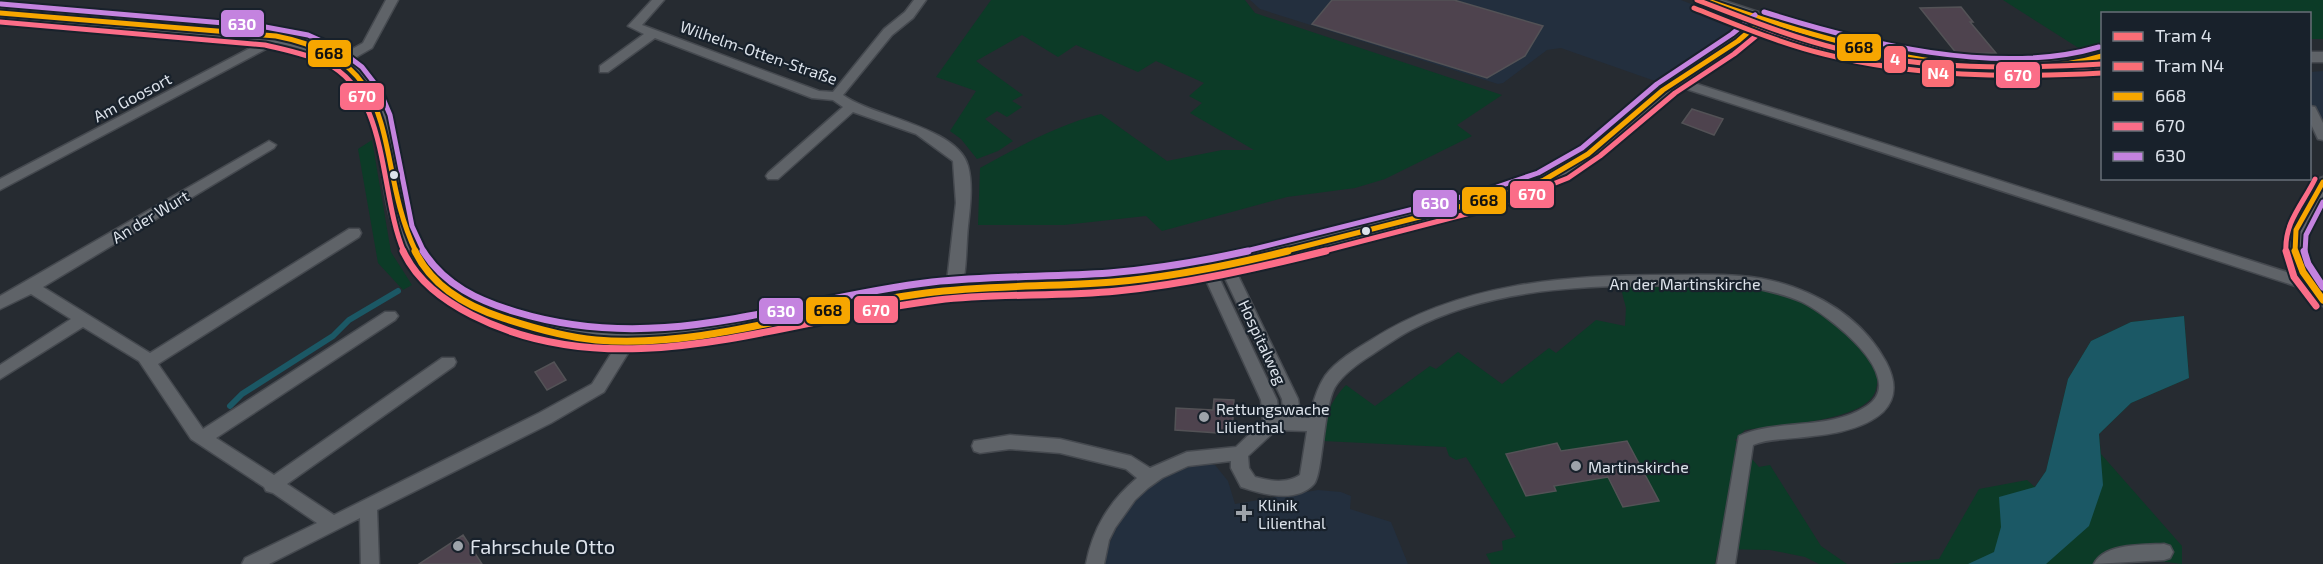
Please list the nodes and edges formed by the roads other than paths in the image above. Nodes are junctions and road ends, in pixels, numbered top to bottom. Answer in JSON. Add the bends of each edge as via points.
{"nodes":[{"id":1,"x":392,"y":0,"type":"edge"},
{"id":2,"x":658,"y":0,"type":"edge"},
{"id":3,"x":920,"y":0,"type":"edge"},
{"id":4,"x":1707,"y":0,"type":"edge"},
{"id":5,"x":0,"y":13,"type":"edge"},
{"id":6,"x":1761,"y":21,"type":"junction"},
{"id":7,"x":654,"y":33,"type":"junction"},
{"id":8,"x":279,"y":37,"type":"junction"},
{"id":9,"x":2101,"y":57,"type":"edge"},
{"id":10,"x":342,"y":60,"type":"junction"},
{"id":11,"x":2081,"y":64,"type":"junction"},
{"id":12,"x":2101,"y":66,"type":"edge"},
{"id":13,"x":604,"y":69,"type":"dead end"},
{"id":14,"x":1675,"y":81,"type":"junction"},
{"id":15,"x":836,"y":96,"type":"junction"},
{"id":16,"x":851,"y":107,"type":"junction"},
{"id":17,"x":2311,"y":113,"type":"edge"},
{"id":18,"x":2323,"y":136,"type":"edge"},
{"id":19,"x":269,"y":145,"type":"dead end"},
{"id":20,"x":773,"y":176,"type":"dead end"},
{"id":21,"x":2323,"y":182,"type":"edge"},
{"id":22,"x":0,"y":186,"type":"edge"},
{"id":23,"x":354,"y":234,"type":"dead end"},
{"id":24,"x":1216,"y":265,"type":"junction"},
{"id":25,"x":2312,"y":286,"type":"junction"},
{"id":26,"x":31,"y":287,"type":"junction"},
{"id":27,"x":954,"y":290,"type":"junction"},
{"id":28,"x":2323,"y":300,"type":"edge"},
{"id":29,"x":0,"y":303,"type":"edge"},
{"id":30,"x":390,"y":316,"type":"dead end"},
{"id":31,"x":86,"y":318,"type":"junction"},
{"id":32,"x":624,"y":341,"type":"junction"},
{"id":33,"x":148,"y":362,"type":"junction"},
{"id":34,"x":447,"y":362,"type":"dead end"},
{"id":35,"x":0,"y":373,"type":"edge"},
{"id":36,"x":1293,"y":422,"type":"junction"},
{"id":37,"x":1272,"y":423,"type":"junction"},
{"id":38,"x":1317,"y":425,"type":"junction"},
{"id":39,"x":202,"y":438,"type":"junction"},
{"id":40,"x":980,"y":447,"type":"dead end"},
{"id":41,"x":1240,"y":454,"type":"junction"},
{"id":42,"x":1149,"y":478,"type":"junction"},
{"id":43,"x":272,"y":486,"type":"junction"},
{"id":44,"x":369,"y":504,"type":"junction"},
{"id":45,"x":332,"y":523,"type":"junction"},
{"id":46,"x":2164,"y":552,"type":"dead end"},
{"id":47,"x":251,"y":564,"type":"edge"},
{"id":48,"x":370,"y":564,"type":"edge"},
{"id":49,"x":1095,"y":564,"type":"edge"},
{"id":50,"x":1726,"y":564,"type":"edge"},
{"id":51,"x":2103,"y":564,"type":"edge"}],
"edges":[{"from":1,"to":10,"type":"street","via":[[368,45]]},
{"from":2,"to":7,"type":"street","name":"Wilhelm-Otten-Straße","via":[[634,27]]},
{"from":3,"to":15,"type":"street","via":[[888,32]]},
{"from":4,"to":6,"type":"street"},
{"from":5,"to":8,"type":"street"},
{"from":6,"to":11,"type":"street","via":[[1869,51],[1959,64]]},
{"from":6,"to":14,"type":"street","via":[[1747,36]]},
{"from":7,"to":13,"type":"street","name":"Wilhelm-Otten-Straße"},
{"from":7,"to":15,"type":"street","name":"Wilhelm-Otten-Straße","via":[[817,95]]},
{"from":8,"to":10,"type":"street"},
{"from":8,"to":22,"type":"street","name":"Am Goosort"},
{"from":9,"to":11,"type":"street"},
{"from":10,"to":32,"type":"street","via":[[378,98],[405,234],[418,260],[442,286],[481,311],[551,333]]},
{"from":11,"to":12,"type":"street"},
{"from":14,"to":24,"type":"street","via":[[1603,144],[1562,171],[1523,187],[1366,230]]},
{"from":14,"to":25,"type":"street"},
{"from":15,"to":16,"type":"street","name":"Wilhelm-Otten-Straße"},
{"from":16,"to":20,"type":"street"},
{"from":16,"to":27,"type":"street","name":"Wilhelm-Otten-Straße","via":[[921,131],[959,159],[963,203]]},
{"from":17,"to":18,"type":"street"},
{"from":19,"to":26,"type":"street","name":"An der Wurt"},
{"from":21,"to":25,"type":"street","via":[[2296,228],[2294,246],[2301,271]]},
{"from":23,"to":33,"type":"street"},
{"from":24,"to":27,"type":"street","via":[[1142,279]]},
{"from":24,"to":36,"type":"street","name":"Hospitalweg","via":[[1290,399]]},
{"from":24,"to":37,"type":"street","name":"Hospitalweg","via":[[1269,400]]},
{"from":25,"to":28,"type":"street"},
{"from":26,"to":29,"type":"street","name":"An der Wurt"},
{"from":26,"to":31,"type":"street"},
{"from":27,"to":32,"type":"street","via":[[714,333]]},
{"from":30,"to":39,"type":"street"},
{"from":31,"to":33,"type":"street"},
{"from":31,"to":35,"type":"street"},
{"from":32,"to":44,"type":"street","via":[[598,388]]},
{"from":33,"to":39,"type":"street"},
{"from":34,"to":43,"type":"street"},
{"from":36,"to":37,"type":"street"},
{"from":36,"to":38,"type":"street"},
{"from":37,"to":41,"type":"street"},
{"from":38,"to":41,"type":"street","via":[[1308,479],[1298,487],[1271,490],[1247,482],[1240,468]]},
{"from":38,"to":50,"type":"street","name":"An der Martinskirche","via":[[1331,380],[1381,339],[1437,309],[1571,283],[1768,283],[1820,305],[1851,327],[1867,344],[1887,380],[1885,396],[1875,409],[1857,419],[1745,441]]},
{"from":39,"to":43,"type":"street"},
{"from":40,"to":42,"type":"street","via":[[1010,442],[1060,446],[1131,463]]},
{"from":41,"to":42,"type":"street","via":[[1201,456],[1173,464]]},
{"from":42,"to":49,"type":"street","via":[[1117,508],[1101,538]]},
{"from":43,"to":45,"type":"street"},
{"from":44,"to":45,"type":"street"},
{"from":44,"to":48,"type":"street"},
{"from":45,"to":47,"type":"street"},
{"from":46,"to":51,"type":"street","via":[[2125,552]]}]}
